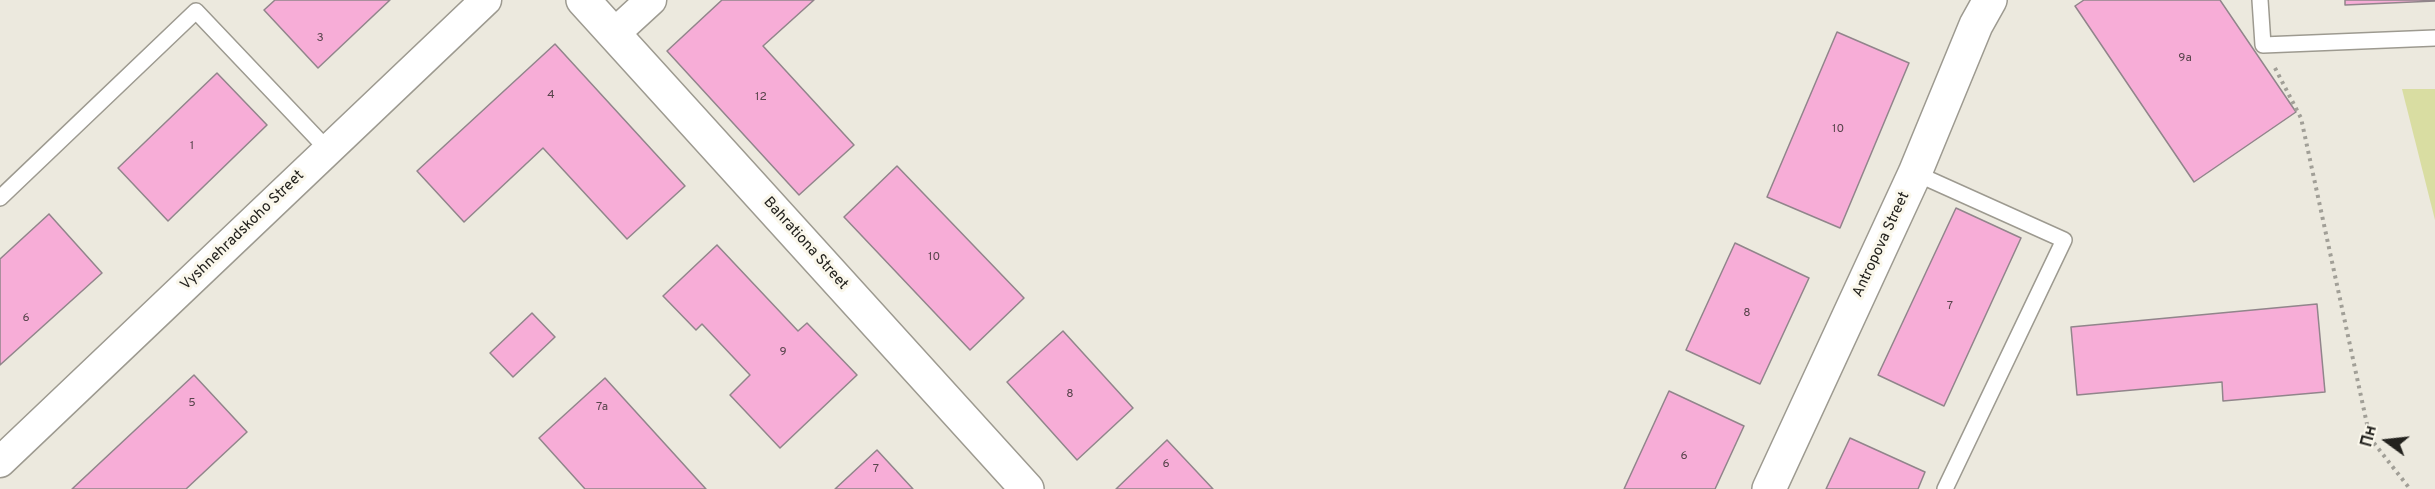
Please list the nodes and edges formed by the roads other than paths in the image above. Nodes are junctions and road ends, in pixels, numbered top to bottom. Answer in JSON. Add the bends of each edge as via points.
{"nodes":[{"id":1,"x":486,"y":0,"type":"edge"},
{"id":2,"x":583,"y":0,"type":"edge"},
{"id":3,"x":651,"y":0,"type":"edge"},
{"id":4,"x":1990,"y":0,"type":"edge"},
{"id":5,"x":2260,"y":0,"type":"edge"},
{"id":6,"x":614,"y":34,"type":"junction"},
{"id":7,"x":2435,"y":38,"type":"edge"},
{"id":8,"x":328,"y":150,"type":"junction"},
{"id":9,"x":1915,"y":173,"type":"junction"},
{"id":10,"x":0,"y":198,"type":"edge"},
{"id":11,"x":0,"y":462,"type":"edge"},
{"id":12,"x":1027,"y":489,"type":"edge"},
{"id":13,"x":1769,"y":489,"type":"edge"},
{"id":14,"x":1945,"y":489,"type":"edge"}],
"edges":[{"from":1,"to":8,"type":"street","name":"Vyshnehradskoho Street"},
{"from":2,"to":6,"type":"street","name":"Bahrationa Street"},
{"from":3,"to":6,"type":"street"},
{"from":4,"to":9,"type":"street","name":"Antropova Street"},
{"from":5,"to":7,"type":"lane","via":[[2263,45]]},
{"from":6,"to":12,"type":"street","name":"Bahrationa Street"},
{"from":8,"to":10,"type":"lane","via":[[196,11]]},
{"from":8,"to":11,"type":"street","name":"Vyshnehradskoho Street"},
{"from":9,"to":13,"type":"street","name":"Antropova Street"},
{"from":9,"to":14,"type":"lane","via":[[2064,240]]}]}
